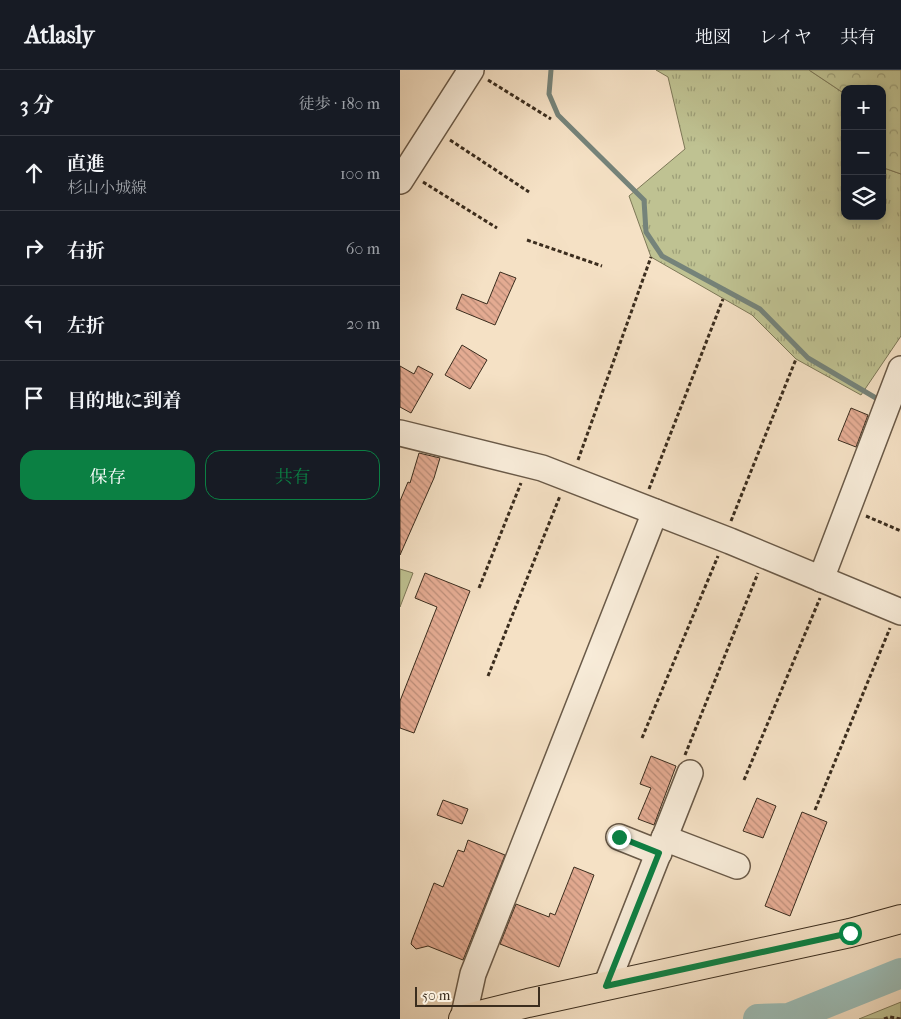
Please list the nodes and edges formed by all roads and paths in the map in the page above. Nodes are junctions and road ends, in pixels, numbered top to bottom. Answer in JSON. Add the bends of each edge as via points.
{"nodes":[{"id":1,"x":478,"y":74,"type":"edge"},
{"id":2,"x":551,"y":119,"type":"dead end"},
{"id":3,"x":448,"y":139,"type":"dead end"},
{"id":4,"x":411,"y":181,"type":"edge"},
{"id":5,"x":529,"y":192,"type":"dead end"},
{"id":6,"x":497,"y":228,"type":"dead end"},
{"id":7,"x":527,"y":240,"type":"dead end"},
{"id":8,"x":651,"y":257,"type":"dead end"},
{"id":9,"x":602,"y":266,"type":"dead end"},
{"id":10,"x":723,"y":299,"type":"dead end"},
{"id":11,"x":796,"y":359,"type":"dead end"},
{"id":12,"x":901,"y":370,"type":"edge"},
{"id":13,"x":400,"y":433,"type":"edge"},
{"id":14,"x":575,"y":468,"type":"dead end"},
{"id":15,"x":521,"y":482,"type":"dead end"},
{"id":16,"x":563,"y":487,"type":"dead end"},
{"id":17,"x":650,"y":505,"type":"junction"},
{"id":18,"x":861,"y":515,"type":"dead end"},
{"id":19,"x":731,"y":522,"type":"dead end"},
{"id":20,"x":901,"y":531,"type":"edge"},
{"id":21,"x":720,"y":551,"type":"dead end"},
{"id":22,"x":760,"y":568,"type":"dead end"},
{"id":23,"x":821,"y":586,"type":"junction"},
{"id":24,"x":479,"y":588,"type":"dead end"},
{"id":25,"x":897,"y":617,"type":"edge"},
{"id":26,"x":488,"y":676,"type":"dead end"},
{"id":27,"x":642,"y":738,"type":"dead end"},
{"id":28,"x":687,"y":764,"type":"joint"},
{"id":29,"x":744,"y":780,"type":"dead end"},
{"id":30,"x":815,"y":810,"type":"dead end"},
{"id":31,"x":619,"y":837,"type":"dead end"},
{"id":32,"x":662,"y":845,"type":"junction"},
{"id":33,"x":737,"y":866,"type":"dead end"},
{"id":34,"x":901,"y":919,"type":"edge"},
{"id":35,"x":606,"y":986,"type":"junction"},
{"id":36,"x":901,"y":1018,"type":"edge"},
{"id":37,"x":463,"y":1019,"type":"edge"},
{"id":38,"x":884,"y":1019,"type":"edge"}],
"edges":[{"from":1,"to":2,"type":"path"},
{"from":1,"to":4,"type":"street"},
{"from":3,"to":5,"type":"path"},
{"from":4,"to":6,"type":"path"},
{"from":7,"to":9,"type":"path"},
{"from":8,"to":14,"type":"path"},
{"from":10,"to":17,"type":"path"},
{"from":11,"to":19,"type":"path"},
{"from":12,"to":23,"type":"street"},
{"from":13,"to":17,"type":"street","via":[[542,468]]},
{"from":15,"to":24,"type":"path"},
{"from":16,"to":26,"type":"path"},
{"from":17,"to":23,"type":"street"},
{"from":17,"to":37,"type":"street","via":[[473,974]]},
{"from":18,"to":20,"type":"path"},
{"from":21,"to":27,"type":"path"},
{"from":22,"to":28,"type":"path"},
{"from":23,"to":25,"type":"street"},
{"from":23,"to":29,"type":"path"},
{"from":25,"to":30,"type":"path"},
{"from":28,"to":32,"type":"street"},
{"from":31,"to":32,"type":"street"},
{"from":32,"to":33,"type":"street"},
{"from":32,"to":35,"type":"street"},
{"from":34,"to":35,"type":"main road"},
{"from":35,"to":37,"type":"main road"},
{"from":36,"to":38,"type":"path"}]}
